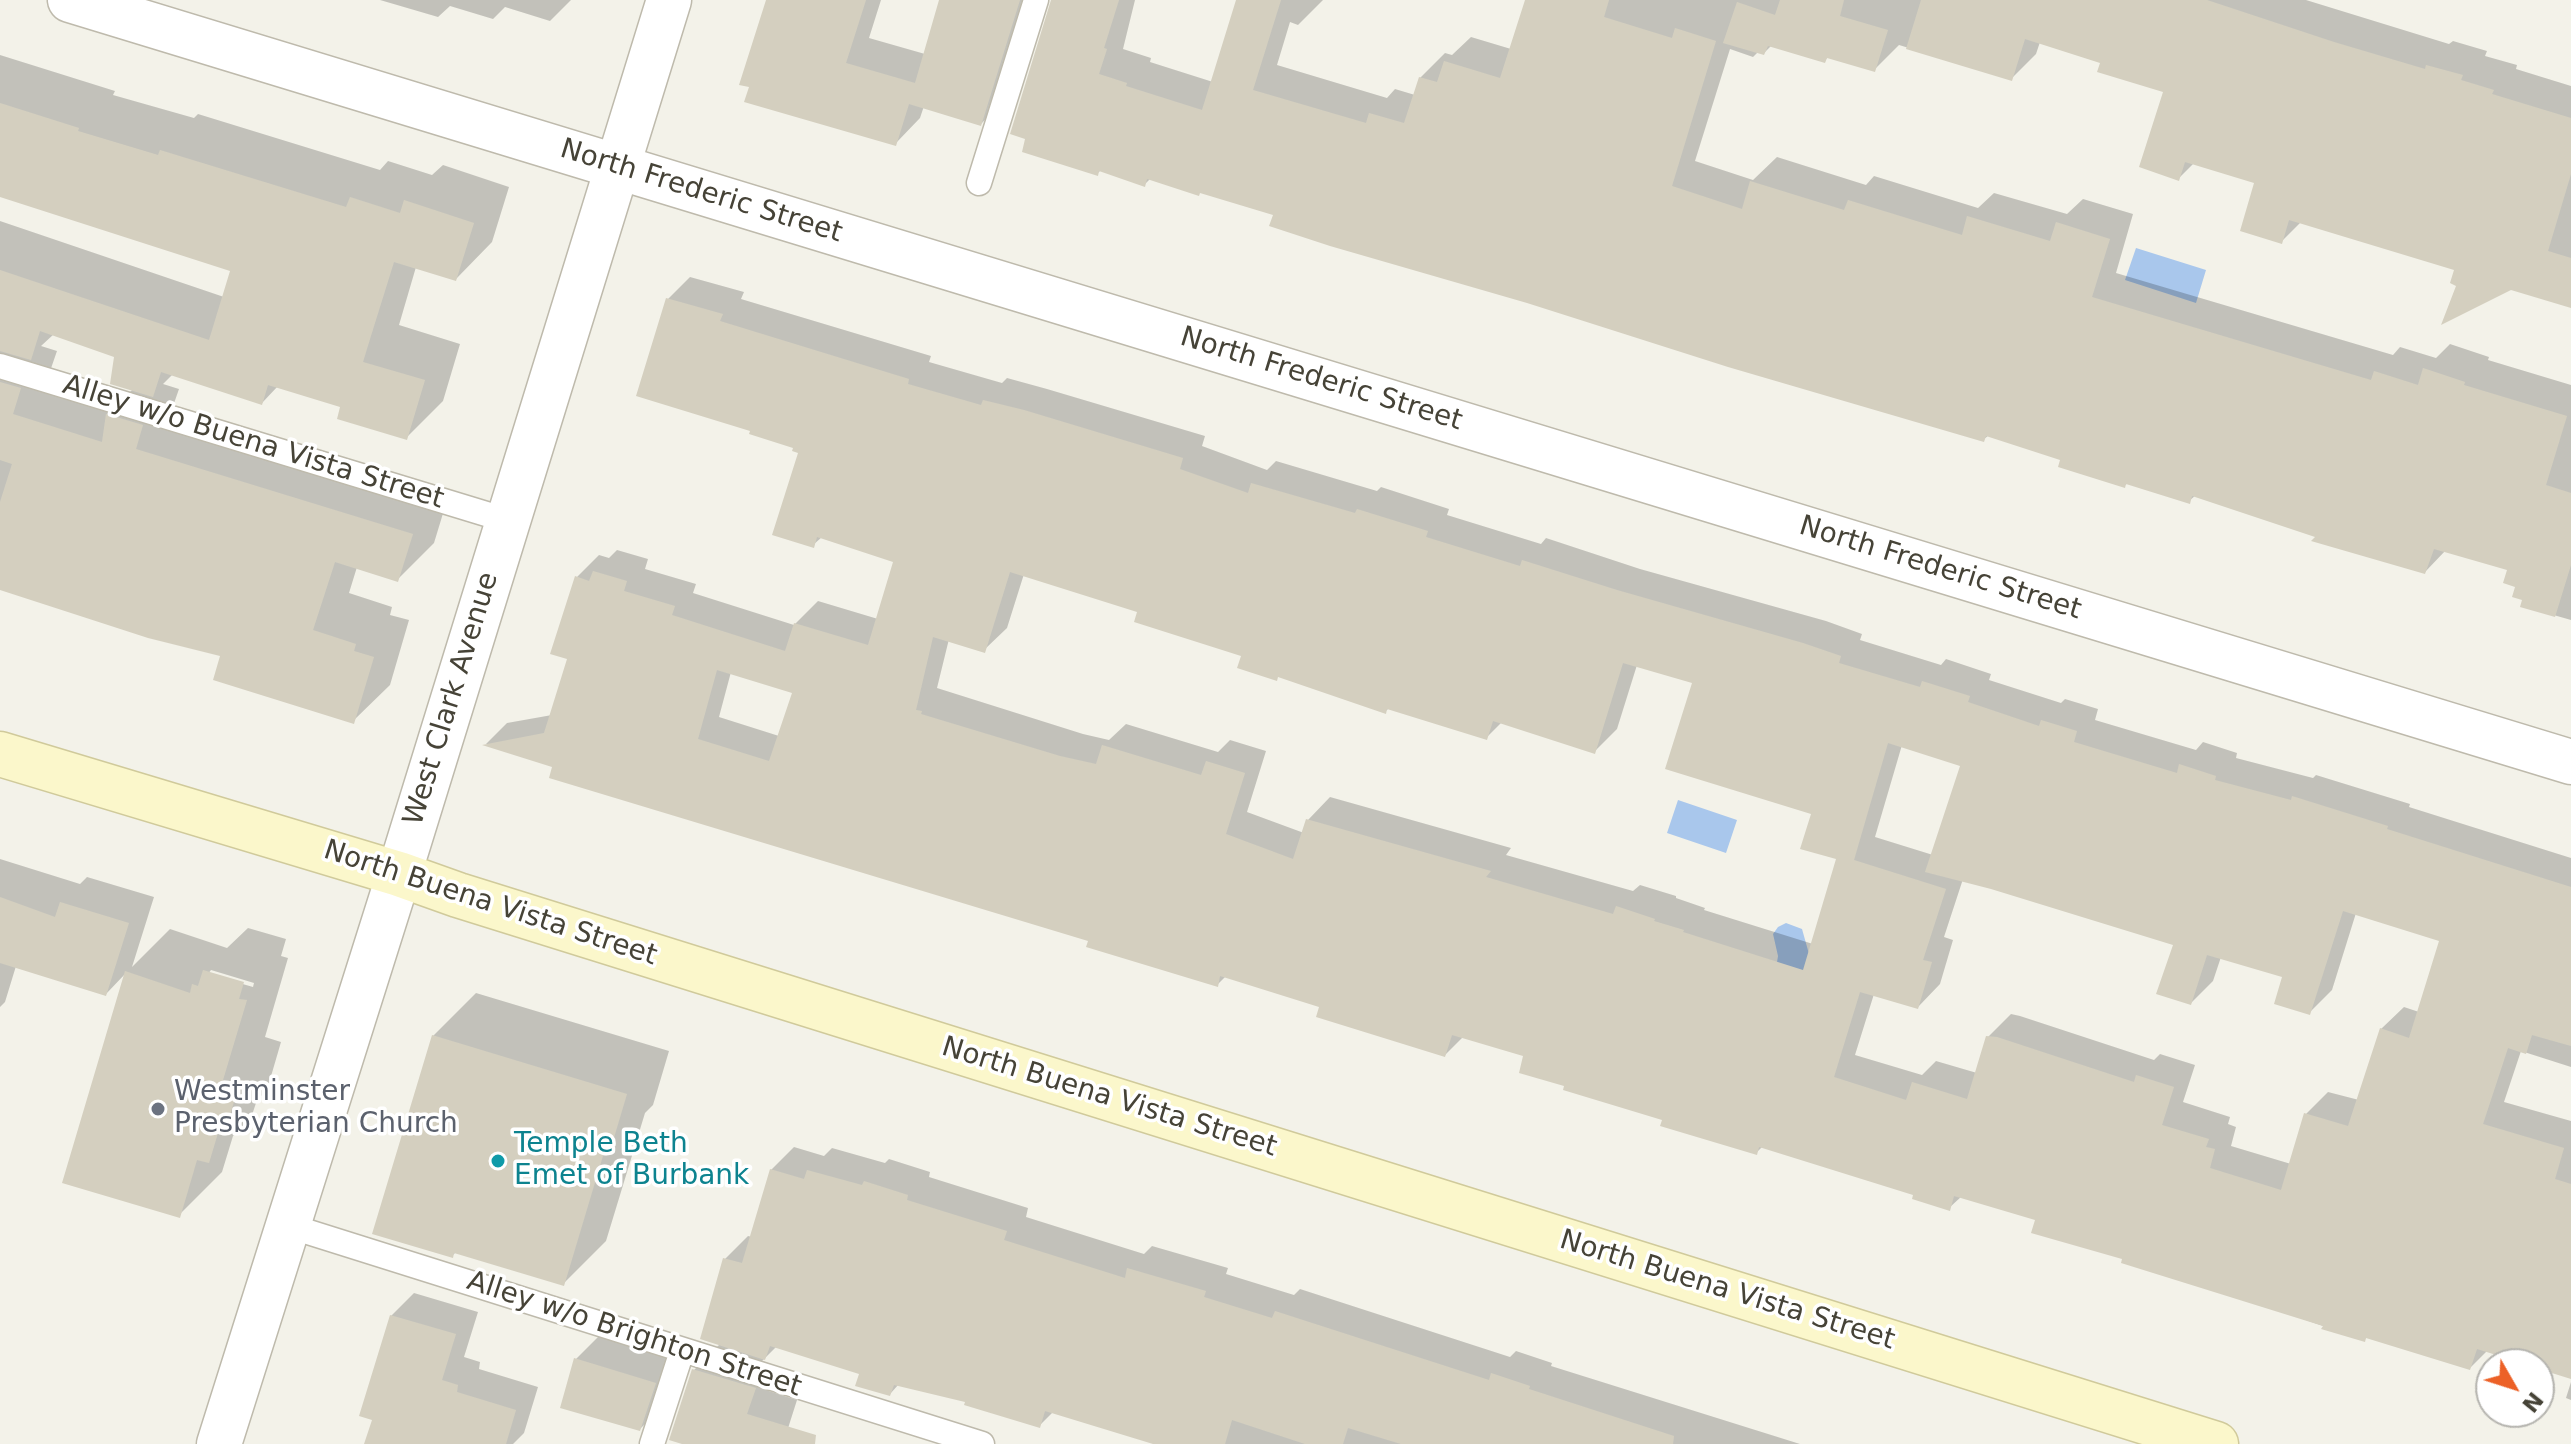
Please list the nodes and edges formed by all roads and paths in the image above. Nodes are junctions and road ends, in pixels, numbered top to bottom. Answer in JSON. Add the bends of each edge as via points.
{"nodes":[{"id":1,"x":70,"y":0,"type":"edge"},
{"id":2,"x":669,"y":0,"type":"edge"},
{"id":3,"x":1036,"y":0,"type":"edge"},
{"id":4,"x":618,"y":167,"type":"junction"},
{"id":5,"x":979,"y":183,"type":"dead end"},
{"id":6,"x":0,"y":366,"type":"edge"},
{"id":7,"x":506,"y":520,"type":"junction"},
{"id":8,"x":0,"y":754,"type":"edge"},
{"id":9,"x":2571,"y":762,"type":"edge"},
{"id":10,"x":399,"y":874,"type":"junction"},
{"id":11,"x":286,"y":1225,"type":"junction"},
{"id":12,"x":682,"y":1351,"type":"junction"},
{"id":13,"x":219,"y":1444,"type":"edge"},
{"id":14,"x":652,"y":1444,"type":"edge"},
{"id":15,"x":982,"y":1444,"type":"edge"},
{"id":16,"x":2216,"y":1444,"type":"edge"}],
"edges":[{"from":1,"to":4,"type":"street","name":"North Frederic Street"},
{"from":2,"to":4,"type":"street","name":"West Clark Avenue"},
{"from":3,"to":5,"type":"lane"},
{"from":4,"to":7,"type":"street","name":"West Clark Avenue"},
{"from":4,"to":9,"type":"street","name":"North Frederic Street"},
{"from":6,"to":7,"type":"lane","name":"Alley w/o Buena Vista Street"},
{"from":7,"to":10,"type":"street","name":"West Clark Avenue"},
{"from":8,"to":10,"type":"main road","name":"North Buena Vista Street"},
{"from":10,"to":11,"type":"street","name":"West Clark Avenue"},
{"from":10,"to":16,"type":"main road","name":"North Buena Vista Street"},
{"from":11,"to":12,"type":"lane","name":"Alley w/o Brighton Street"},
{"from":11,"to":13,"type":"street","name":"West Clark Avenue"},
{"from":12,"to":14,"type":"lane"},
{"from":12,"to":15,"type":"lane","name":"Alley w/o Brighton Street"}]}
